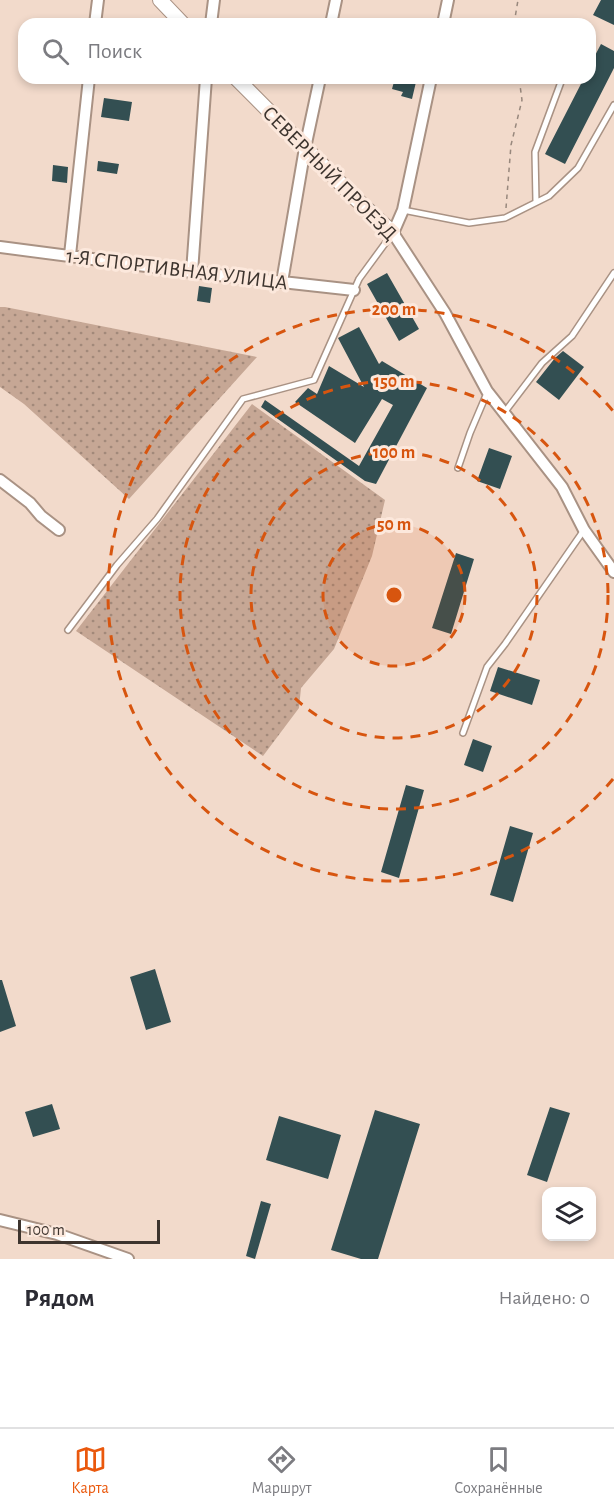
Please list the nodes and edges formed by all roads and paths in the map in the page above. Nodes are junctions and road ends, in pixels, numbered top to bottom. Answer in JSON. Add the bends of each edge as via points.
{"nodes":[{"id":1,"x":98,"y":0,"type":"edge"},
{"id":2,"x":160,"y":0,"type":"edge"},
{"id":3,"x":214,"y":0,"type":"edge"},
{"id":4,"x":336,"y":0,"type":"edge"},
{"id":5,"x":448,"y":0,"type":"edge"},
{"id":6,"x":518,"y":0,"type":"edge"},
{"id":7,"x":96,"y":18,"type":"edge"},
{"id":8,"x":177,"y":18,"type":"edge"},
{"id":9,"x":212,"y":18,"type":"edge"},
{"id":10,"x":332,"y":18,"type":"edge"},
{"id":11,"x":444,"y":18,"type":"edge"},
{"id":12,"x":515,"y":18,"type":"edge"},
{"id":13,"x":88,"y":84,"type":"edge"},
{"id":14,"x":206,"y":84,"type":"edge"},
{"id":15,"x":242,"y":84,"type":"edge"},
{"id":16,"x":319,"y":84,"type":"edge"},
{"id":17,"x":430,"y":84,"type":"edge"},
{"id":18,"x":520,"y":84,"type":"edge"},
{"id":19,"x":560,"y":84,"type":"edge"},
{"id":20,"x":614,"y":105,"type":"edge"},
{"id":21,"x":305,"y":148,"type":"junction"},
{"id":22,"x":536,"y":202,"type":"junction"},
{"id":23,"x":403,"y":210,"type":"junction"},
{"id":24,"x":505,"y":218,"type":"junction"},
{"id":25,"x":393,"y":233,"type":"junction"},
{"id":26,"x":0,"y":248,"type":"edge"},
{"id":27,"x":70,"y":255,"type":"junction"},
{"id":28,"x":192,"y":272,"type":"junction"},
{"id":29,"x":614,"y":273,"type":"edge"},
{"id":30,"x":282,"y":282,"type":"junction"},
{"id":31,"x":354,"y":290,"type":"junction"},
{"id":32,"x":487,"y":391,"type":"junction"},
{"id":33,"x":504,"y":413,"type":"junction"},
{"id":34,"x":458,"y":468,"type":"dead end"},
{"id":35,"x":0,"y":480,"type":"edge"},
{"id":36,"x":59,"y":530,"type":"dead end"},
{"id":37,"x":584,"y":530,"type":"junction"},
{"id":38,"x":614,"y":573,"type":"edge"},
{"id":39,"x":68,"y":630,"type":"dead end"},
{"id":40,"x":464,"y":733,"type":"dead end"},
{"id":41,"x":0,"y":1220,"type":"edge"},
{"id":42,"x":128,"y":1259,"type":"edge"}],
"edges":[{"from":1,"to":7,"type":"street"},
{"from":2,"to":8,"type":"street"},
{"from":3,"to":9,"type":"street"},
{"from":4,"to":10,"type":"street"},
{"from":5,"to":11,"type":"street"},
{"from":6,"to":12,"type":"path"},
{"from":13,"to":27,"type":"street"},
{"from":14,"to":28,"type":"street"},
{"from":15,"to":21,"type":"street","name":"СЕВЕРНЫЙ ПРОЕЗД"},
{"from":16,"to":21,"type":"street"},
{"from":17,"to":23,"type":"street"},
{"from":18,"to":24,"type":"path","via":[[522,100],[511,145]]},
{"from":19,"to":22,"type":"lane","via":[[535,152]]},
{"from":20,"to":22,"type":"lane","via":[[578,168],[549,196]]},
{"from":21,"to":25,"type":"street","name":"СЕВЕРНЫЙ ПРОЕЗД"},
{"from":21,"to":30,"type":"street"},
{"from":22,"to":24,"type":"lane"},
{"from":23,"to":24,"type":"lane","via":[[468,223]]},
{"from":23,"to":25,"type":"street"},
{"from":25,"to":31,"type":"lane"},
{"from":25,"to":32,"type":"street","name":"СЕВЕРНЫЙ ПРОЕЗД","via":[[445,313]]},
{"from":26,"to":27,"type":"street","name":"1-Я СПОРТИВНАЯ УЛИЦА"},
{"from":27,"to":28,"type":"street","name":"1-Я СПОРТИВНАЯ УЛИЦА"},
{"from":28,"to":30,"type":"street","name":"1-Я СПОРТИВНАЯ УЛИЦА"},
{"from":29,"to":33,"type":"lane","via":[[572,336],[542,363]]},
{"from":30,"to":31,"type":"street","name":"1-Я СПОРТИВНАЯ УЛИЦА"},
{"from":31,"to":39,"type":"lane","via":[[314,380],[243,399],[157,519]]},
{"from":32,"to":33,"type":"street","name":"СЕВЕРНЫЙ ПРОЕЗД"},
{"from":32,"to":34,"type":"lane"},
{"from":33,"to":37,"type":"street","name":"СЕВЕРНЫЙ ПРОЕЗД","via":[[562,487]]},
{"from":35,"to":36,"type":"street"},
{"from":37,"to":38,"type":"street","name":"СЕВЕРНЫЙ ПРОЕЗД"},
{"from":37,"to":40,"type":"lane","via":[[487,667]]},
{"from":41,"to":42,"type":"street","via":[[57,1234]]}]}
